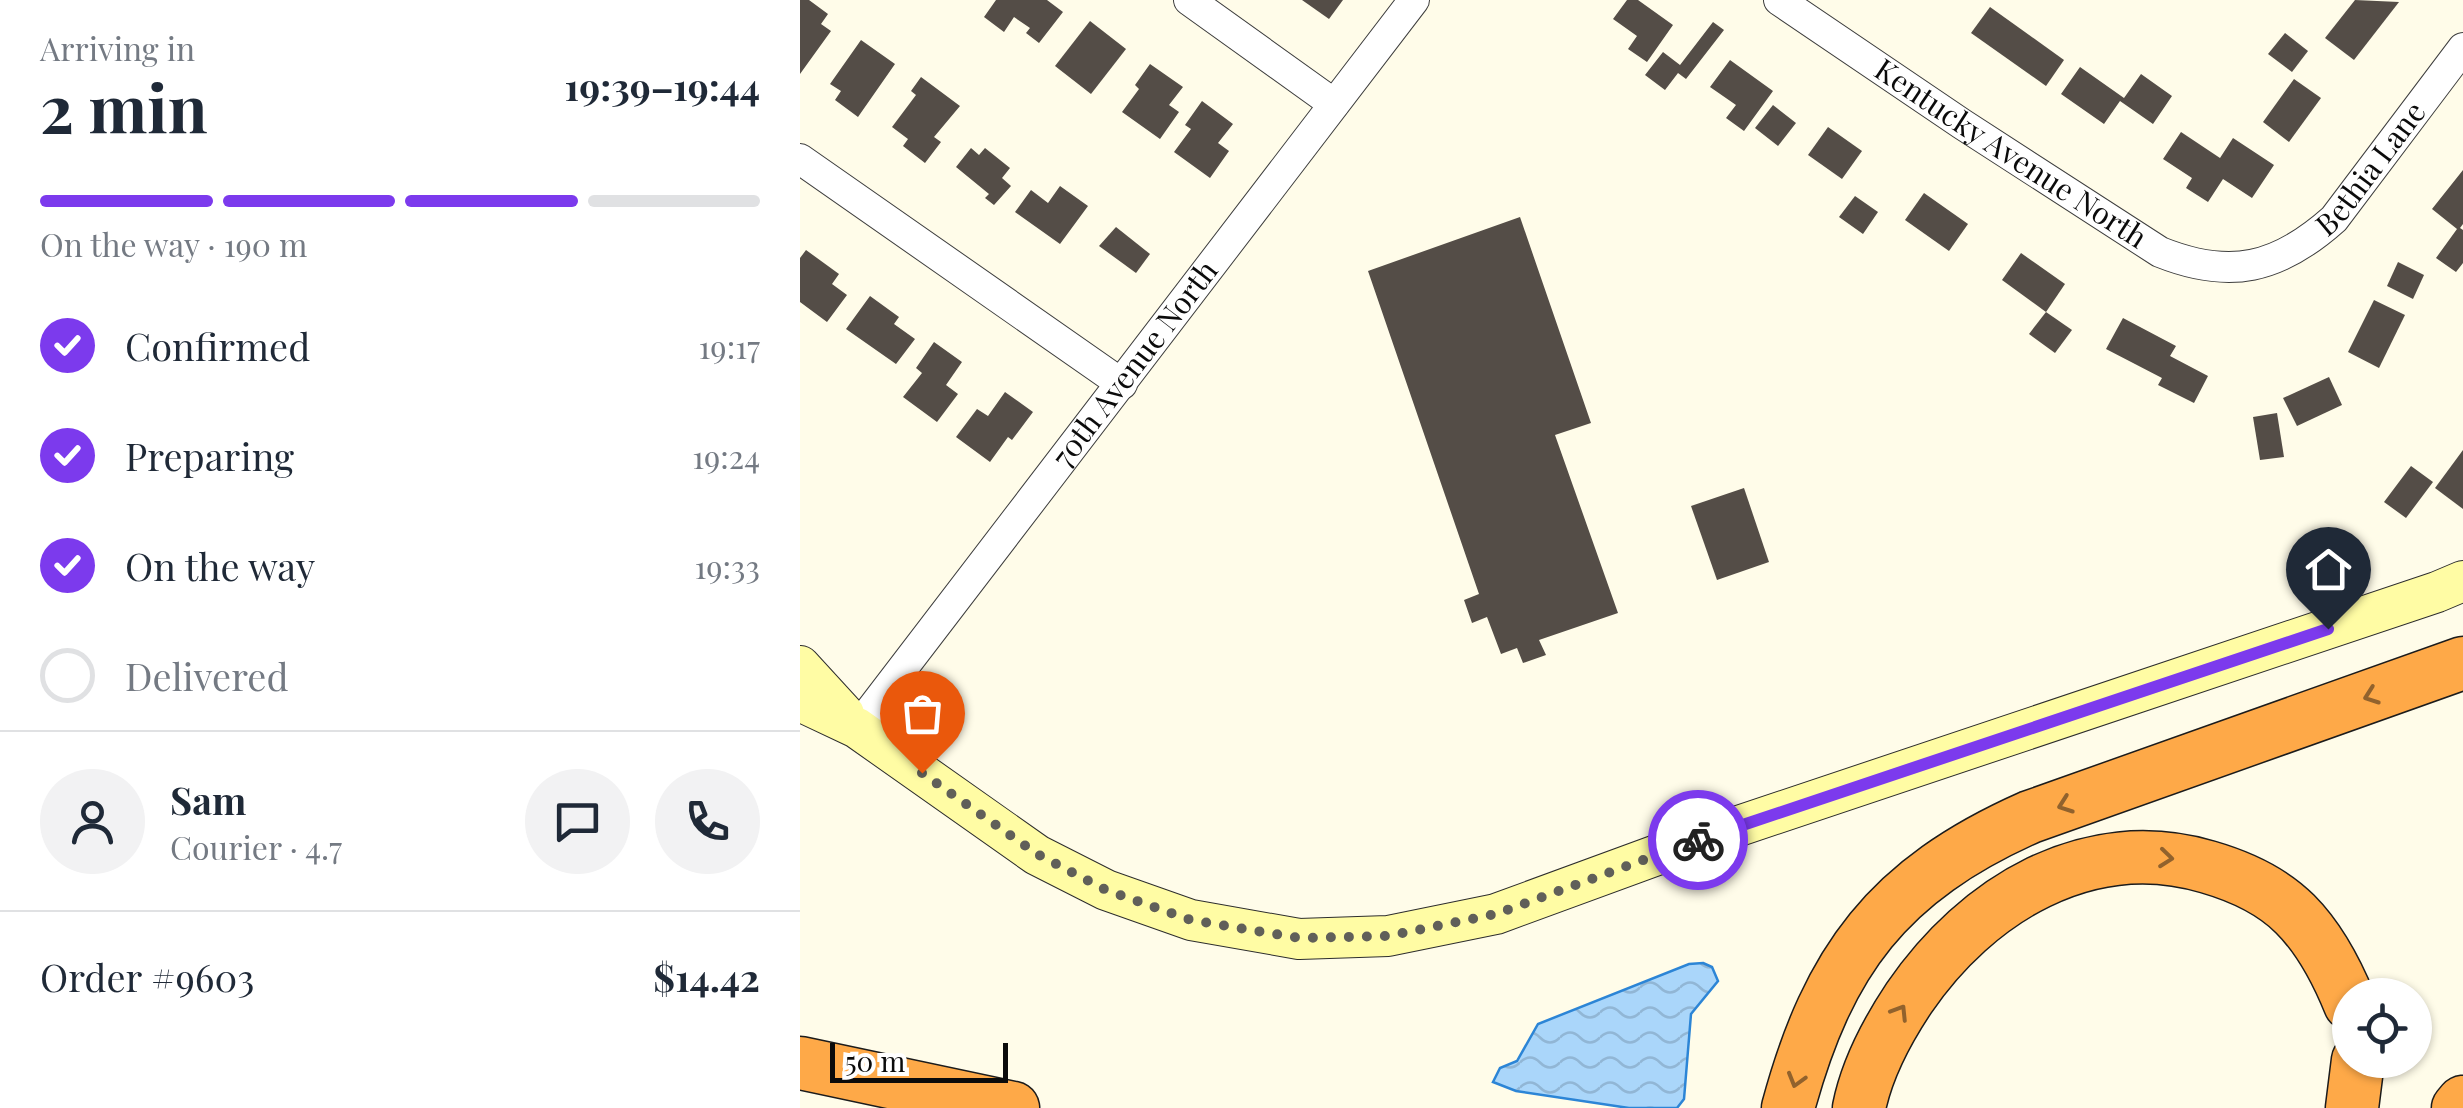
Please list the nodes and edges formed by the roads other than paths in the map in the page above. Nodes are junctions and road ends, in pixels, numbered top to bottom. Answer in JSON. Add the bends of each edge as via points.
{"nodes":[{"id":1,"x":1189,"y":0,"type":"edge"},
{"id":2,"x":1414,"y":0,"type":"edge"},
{"id":3,"x":1779,"y":0,"type":"edge"},
{"id":4,"x":2463,"y":48,"type":"edge"},
{"id":5,"x":1334,"y":104,"type":"junction"},
{"id":6,"x":800,"y":159,"type":"edge"},
{"id":7,"x":2257,"y":266,"type":"joint"},
{"id":8,"x":1122,"y":384,"type":"junction"},
{"id":9,"x":2463,"y":581,"type":"edge"},
{"id":10,"x":2463,"y":664,"type":"edge"},
{"id":11,"x":800,"y":666,"type":"edge"},
{"id":12,"x":800,"y":701,"type":"edge"},
{"id":13,"x":857,"y":728,"type":"junction"},
{"id":14,"x":2339,"y":978,"type":"edge"},
{"id":15,"x":800,"y":1063,"type":"edge"},
{"id":16,"x":2356,"y":1078,"type":"edge"},
{"id":17,"x":2463,"y":1102,"type":"edge"},
{"id":18,"x":1014,"y":1108,"type":"edge"},
{"id":19,"x":1788,"y":1108,"type":"edge"},
{"id":20,"x":1859,"y":1108,"type":"edge"},
{"id":21,"x":2352,"y":1108,"type":"edge"},
{"id":22,"x":2458,"y":1108,"type":"edge"}],
"edges":[{"from":1,"to":5,"type":"street"},
{"from":2,"to":5,"type":"street","name":"70th Avenue North"},
{"from":3,"to":7,"type":"street","name":"Kentucky Avenue North","via":[[2160,252],[2190,264]]},
{"from":4,"to":7,"type":"street","name":"Bethia Lane","via":[[2334,219],[2286,256]]},
{"from":5,"to":8,"type":"street","name":"70th Avenue North"},
{"from":6,"to":8,"type":"street"},
{"from":8,"to":13,"type":"street","name":"70th Avenue North"},
{"from":9,"to":13,"type":"street","via":[[1496,914],[1388,936],[1299,938],[1191,920],[1106,890],[1037,854]]},
{"from":10,"to":19,"type":"highway","one_way":true,"via":[[2030,817],[1973,844],[1909,889],[1850,956],[1808,1039]]},
{"from":11,"to":13,"type":"street"},
{"from":12,"to":13,"type":"street"},
{"from":20,"to":14,"type":"highway","one_way":true,"via":[[1880,1048],[1934,961],[1996,906],[2103,861],[2142,856],[2224,872],[2274,897],[2310,931]]},
{"from":15,"to":18,"type":"highway"},
{"from":16,"to":21,"type":"highway"},
{"from":17,"to":22,"type":"highway"}]}
